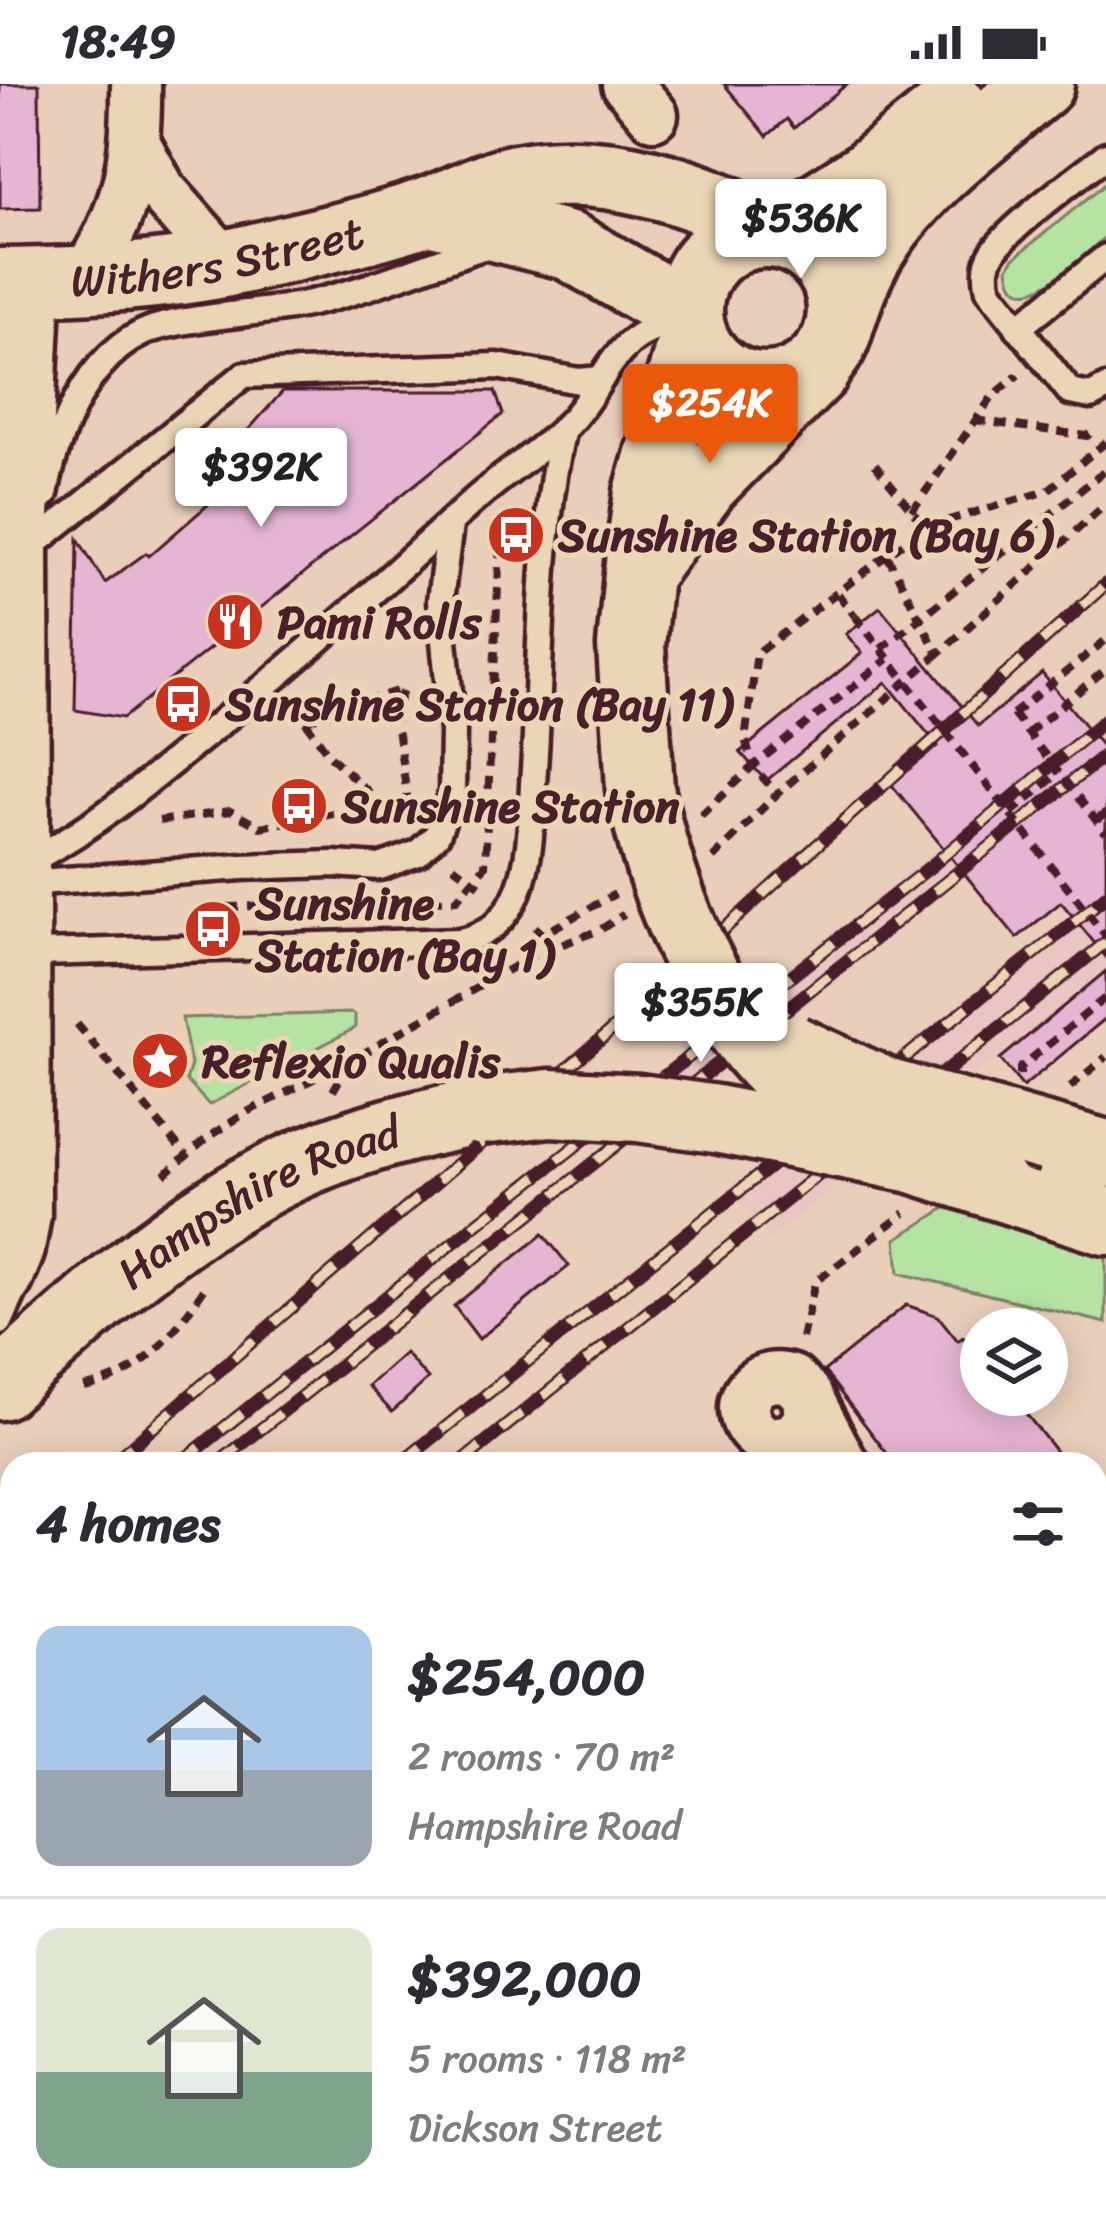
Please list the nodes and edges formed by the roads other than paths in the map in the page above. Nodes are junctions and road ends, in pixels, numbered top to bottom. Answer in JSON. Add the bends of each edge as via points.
{"nodes":[{"id":1,"x":136,"y":84,"type":"edge"},
{"id":2,"x":979,"y":84,"type":"edge"},
{"id":3,"x":1040,"y":84,"type":"edge"},
{"id":4,"x":136,"y":146,"type":"junction"},
{"id":5,"x":1106,"y":155,"type":"edge"},
{"id":6,"x":430,"y":211,"type":"junction"},
{"id":7,"x":773,"y":234,"type":"junction"},
{"id":8,"x":531,"y":235,"type":"junction"},
{"id":9,"x":1106,"y":257,"type":"edge"},
{"id":10,"x":225,"y":263,"type":"junction"},
{"id":11,"x":37,"y":280,"type":"edge"},
{"id":12,"x":691,"y":324,"type":"junction"},
{"id":13,"x":1018,"y":328,"type":"junction"},
{"id":14,"x":834,"y":339,"type":"junction"},
{"id":15,"x":601,"y":380,"type":"junction"},
{"id":16,"x":1106,"y":388,"type":"edge"},
{"id":17,"x":563,"y":428,"type":"junction"},
{"id":18,"x":451,"y":525,"type":"junction"},
{"id":19,"x":27,"y":550,"type":"junction"},
{"id":20,"x":637,"y":580,"type":"junction"},
{"id":21,"x":18,"y":840,"type":"edge"},
{"id":22,"x":39,"y":882,"type":"junction"},
{"id":23,"x":39,"y":953,"type":"junction"},
{"id":24,"x":724,"y":1006,"type":"junction"},
{"id":25,"x":1077,"y":1146,"type":"edge"},
{"id":26,"x":914,"y":1160,"type":"junction"},
{"id":27,"x":1106,"y":1221,"type":"edge"},
{"id":28,"x":0,"y":1275,"type":"edge"},
{"id":29,"x":32,"y":1358,"type":"edge"},
{"id":30,"x":780,"y":1451,"type":"edge"},
{"id":31,"x":837,"y":1452,"type":"edge"}],
"edges":[{"from":1,"to":4,"type":"street"},
{"from":2,"to":7,"type":"street","via":[[865,176]]},
{"from":3,"to":14,"type":"street","name":"Hampshire Road","via":[[889,224],[860,270]]},
{"from":4,"to":10,"type":"street","via":[[161,190]]},
{"from":4,"to":11,"type":"street","via":[[119,216]]},
{"from":5,"to":13,"type":"lane","via":[[992,252],[988,290]]},
{"from":6,"to":7,"type":"street","name":"Withers Street","via":[[518,177],[588,176],[711,202]]},
{"from":6,"to":8,"type":"street","name":"Withers Street"},
{"from":6,"to":10,"type":"street","name":"Withers Street"},
{"from":7,"to":12,"type":"street","via":[[744,236],[711,255],[692,290]]},
{"from":7,"to":14,"type":"street","via":[[805,244],[827,266],[840,296]]},
{"from":8,"to":12,"type":"street","name":"Withers Street","via":[[580,252]]},
{"from":8,"to":19,"type":"lane","via":[[352,293],[169,324],[123,343],[66,420]]},
{"from":9,"to":13,"type":"lane"},
{"from":10,"to":11,"type":"street","name":"Withers Street"},
{"from":11,"to":19,"type":"street","via":[[15,495]]},
{"from":12,"to":14,"type":"street","via":[[715,367],[749,385],[788,383],[811,371]]},
{"from":12,"to":15,"type":"lane","via":[[633,338]]},
{"from":12,"to":20,"type":"street","name":"Hampshire Road","via":[[649,493]]},
{"from":13,"to":16,"type":"lane","via":[[1070,392],[1091,396]]},
{"from":14,"to":20,"type":"street","name":"Hampshire Road","via":[[801,389],[706,482]]},
{"from":15,"to":17,"type":"lane"},
{"from":15,"to":19,"type":"lane","via":[[505,366],[244,375]]},
{"from":17,"to":18,"type":"lane"},
{"from":17,"to":23,"type":"lane","via":[[544,552],[528,844],[519,889],[502,918],[460,941]]},
{"from":18,"to":21,"type":"lane","via":[[94,824]]},
{"from":18,"to":22,"type":"lane","via":[[440,601],[452,794],[437,835],[418,853],[380,867],[242,867]]},
{"from":19,"to":21,"type":"street"},
{"from":20,"to":24,"type":"street","name":"Hampshire Road","bridge":true,"via":[[632,692],[640,789],[670,895]]},
{"from":21,"to":22,"type":"lane"},
{"from":21,"to":28,"type":"street","via":[[17,1214]]},
{"from":22,"to":23,"type":"lane"},
{"from":23,"to":29,"type":"lane","via":[[37,1219],[22,1274]]},
{"from":24,"to":25,"type":"street","bridge":true,"via":[[860,1084]]},
{"from":24,"to":26,"type":"street","name":"Hampshire Road","bridge":true,"via":[[811,1105]]},
{"from":26,"to":27,"type":"street","name":"Hampshire Road","bridge":true},
{"from":26,"to":29,"type":"street","name":"Hampshire Road","bridge":true,"via":[[639,1108],[550,1103],[480,1111],[353,1143],[268,1180],[188,1229]]},
{"from":30,"to":31,"type":"street","via":[[777,1443],[808,1420],[807,1395]]}]}
